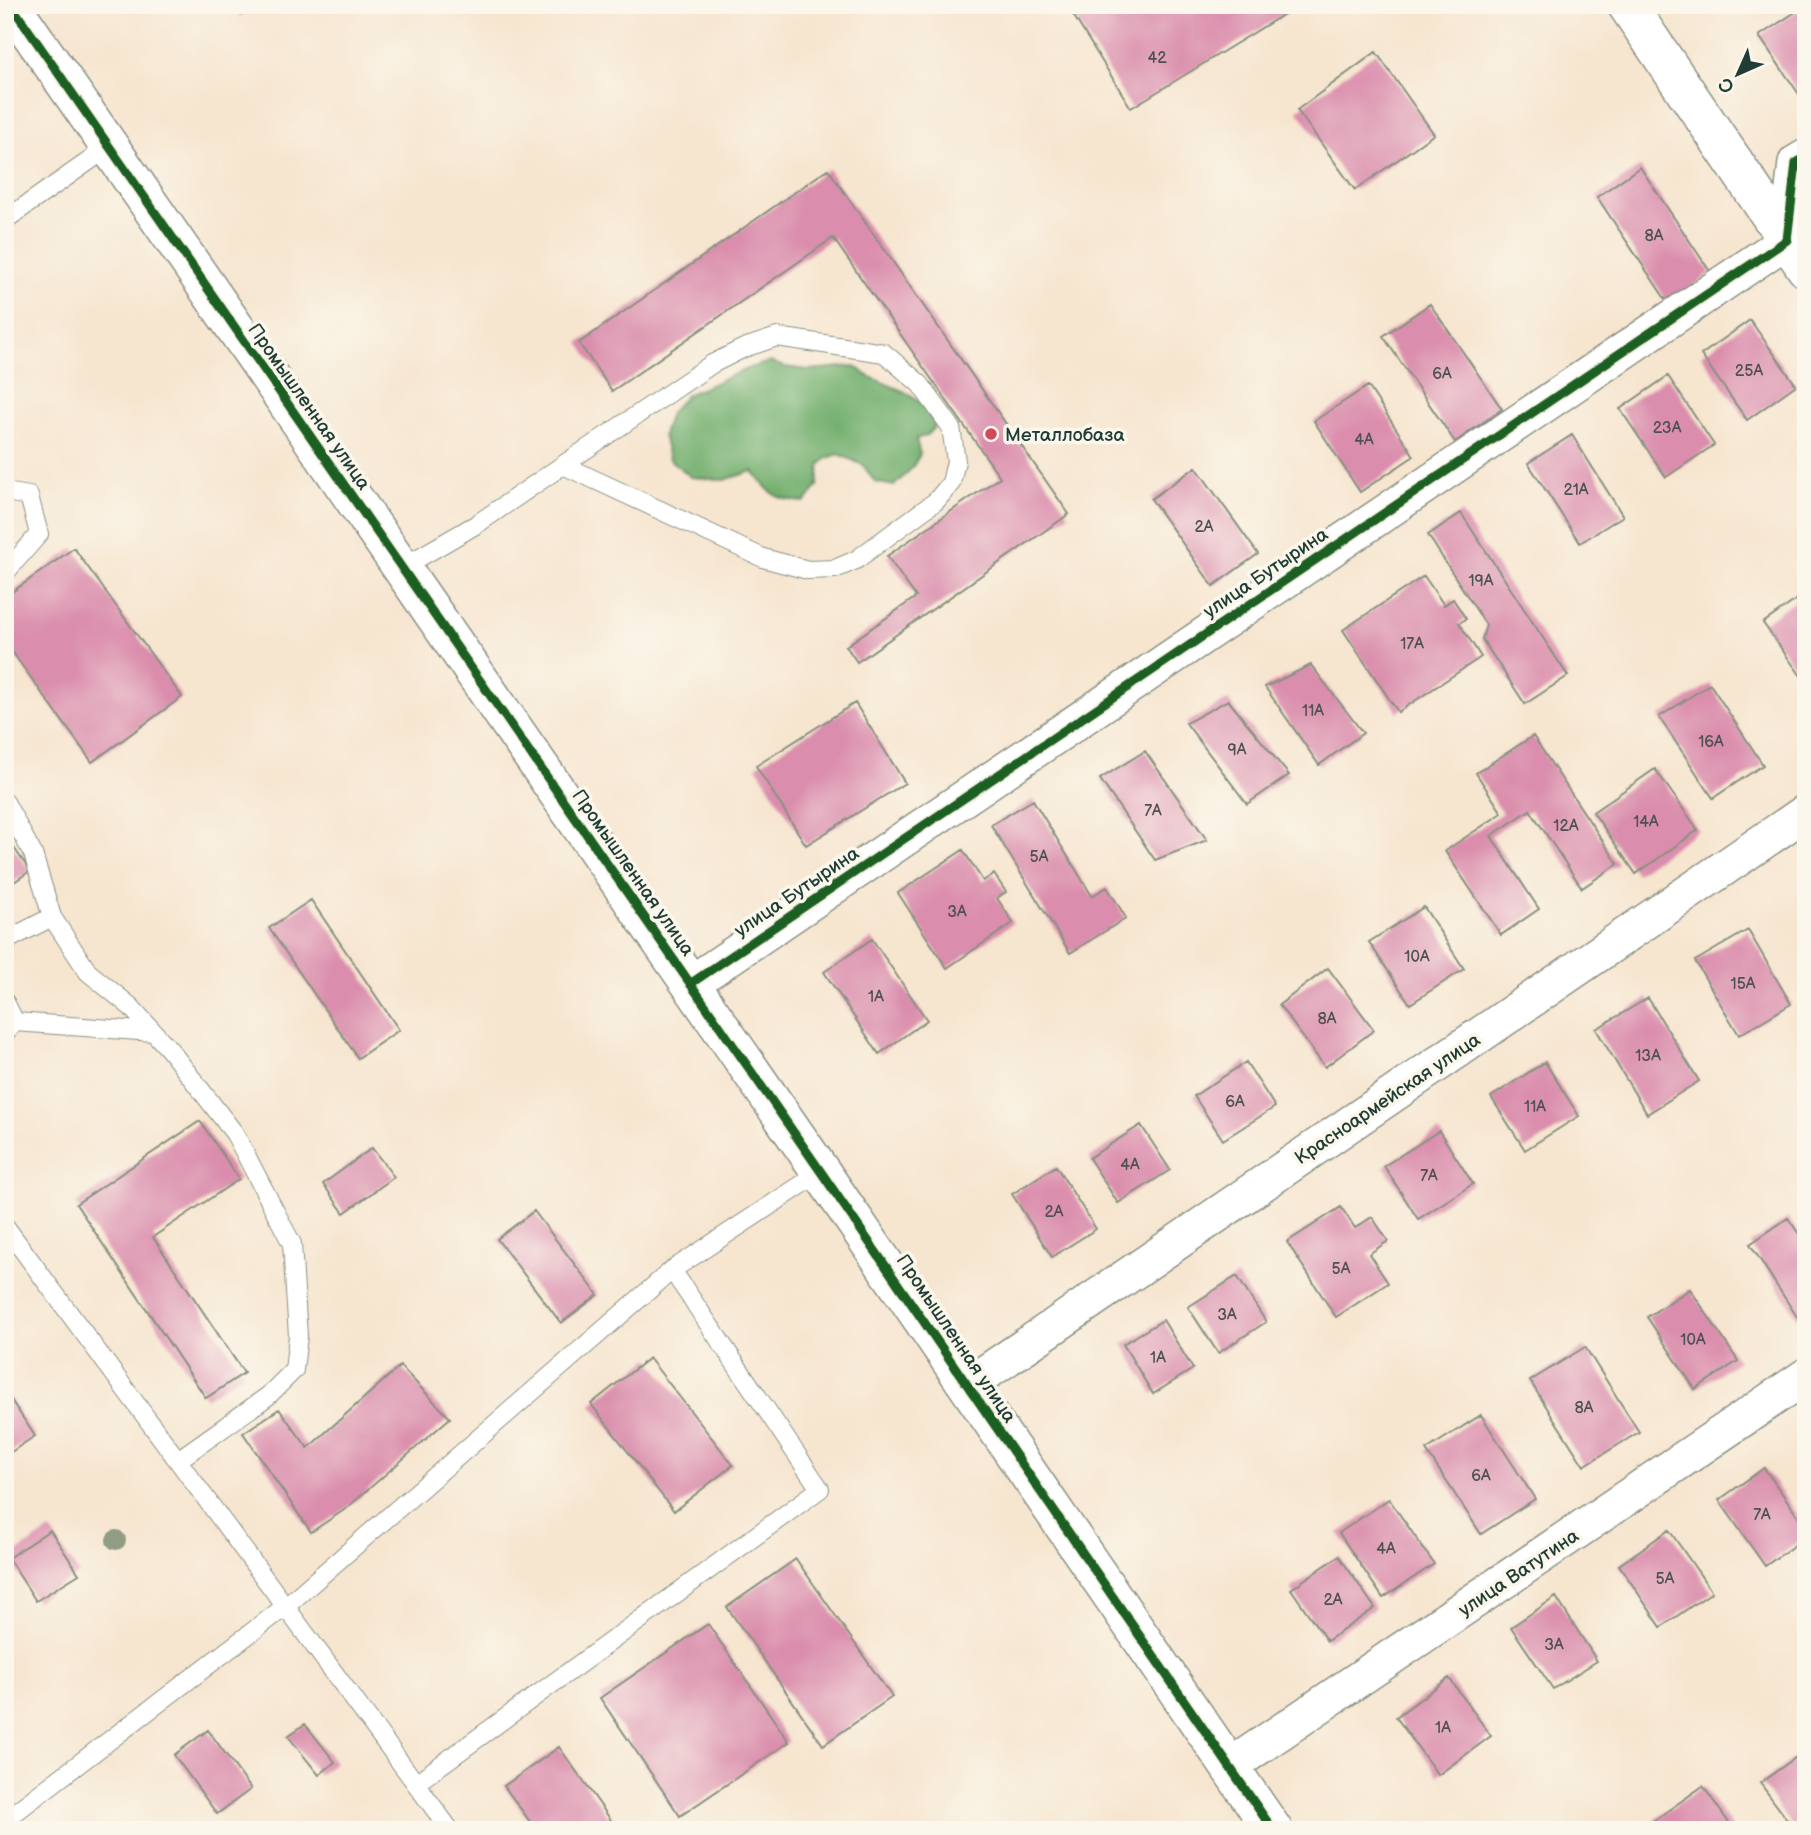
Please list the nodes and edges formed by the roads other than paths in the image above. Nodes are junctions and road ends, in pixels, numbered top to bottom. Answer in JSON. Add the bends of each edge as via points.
{"nodes":[{"id":1,"x":11,"y":5,"type":"edge"},
{"id":2,"x":1627,"y":5,"type":"edge"},
{"id":3,"x":109,"y":147,"type":"junction"},
{"id":4,"x":1806,"y":157,"type":"edge"},
{"id":5,"x":5,"y":220,"type":"edge"},
{"id":6,"x":1796,"y":254,"type":"edge"},
{"id":7,"x":563,"y":465,"type":"junction"},
{"id":8,"x":5,"y":492,"type":"edge"},
{"id":9,"x":401,"y":568,"type":"junction"},
{"id":10,"x":5,"y":573,"type":"edge"},
{"id":11,"x":5,"y":802,"type":"edge"},
{"id":12,"x":1806,"y":811,"type":"edge"},
{"id":13,"x":52,"y":917,"type":"junction"},
{"id":14,"x":5,"y":946,"type":"edge"},
{"id":15,"x":690,"y":984,"type":"junction"},
{"id":16,"x":5,"y":1002,"type":"edge"},
{"id":17,"x":10,"y":1028,"type":"edge"},
{"id":18,"x":153,"y":1032,"type":"junction"},
{"id":19,"x":821,"y":1172,"type":"junction"},
{"id":20,"x":5,"y":1226,"type":"edge"},
{"id":21,"x":672,"y":1270,"type":"junction"},
{"id":22,"x":1806,"y":1376,"type":"edge"},
{"id":23,"x":968,"y":1385,"type":"junction"},
{"id":24,"x":178,"y":1460,"type":"junction"},
{"id":25,"x":286,"y":1606,"type":"junction"},
{"id":26,"x":1229,"y":1768,"type":"junction"},
{"id":27,"x":416,"y":1783,"type":"junction"},
{"id":28,"x":5,"y":1820,"type":"edge"},
{"id":29,"x":450,"y":1830,"type":"edge"},
{"id":30,"x":1273,"y":1830,"type":"edge"}],
"edges":[{"from":1,"to":3,"type":"street","name":"Промышленная улица"},
{"from":2,"to":6,"type":"street"},
{"from":3,"to":5,"type":"lane"},
{"from":3,"to":9,"type":"street","name":"Промышленная улица"},
{"from":4,"to":6,"type":"street","via":[[1796,163]]},
{"from":6,"to":15,"type":"street","name":"улица Бутырина"},
{"from":7,"to":7,"type":"lane","via":[[712,365],[777,337],[884,353],[920,384],[951,427],[956,461],[951,483],[936,501],[856,560],[835,569],[808,570],[763,558]]},
{"from":7,"to":9,"type":"lane","via":[[477,524]]},
{"from":8,"to":10,"type":"lane","via":[[29,496],[39,534]]},
{"from":9,"to":15,"type":"street","name":"Промышленная улица"},
{"from":11,"to":13,"type":"lane","via":[[33,855]]},
{"from":12,"to":23,"type":"street","name":"Красноармейская улица"},
{"from":13,"to":14,"type":"lane","via":[[9,939]]},
{"from":13,"to":18,"type":"lane","via":[[88,972]]},
{"from":15,"to":19,"type":"street","name":"Промышленная улица"},
{"from":16,"to":17,"type":"lane"},
{"from":17,"to":18,"type":"lane"},
{"from":18,"to":24,"type":"lane","via":[[235,1134],[292,1244],[295,1283],[298,1336],[294,1370],[268,1396]]},
{"from":19,"to":21,"type":"lane"},
{"from":19,"to":23,"type":"street","name":"Промышленная улица"},
{"from":20,"to":24,"type":"lane"},
{"from":21,"to":25,"type":"lane"},
{"from":21,"to":27,"type":"lane","via":[[820,1489]]},
{"from":22,"to":26,"type":"street","name":"улица Ватутина"},
{"from":23,"to":26,"type":"street","name":"Промышленная улица"},
{"from":24,"to":25,"type":"lane"},
{"from":25,"to":27,"type":"lane"},
{"from":25,"to":28,"type":"lane"},
{"from":26,"to":30,"type":"street","name":"Промышленная улица"},
{"from":27,"to":29,"type":"lane"}]}
